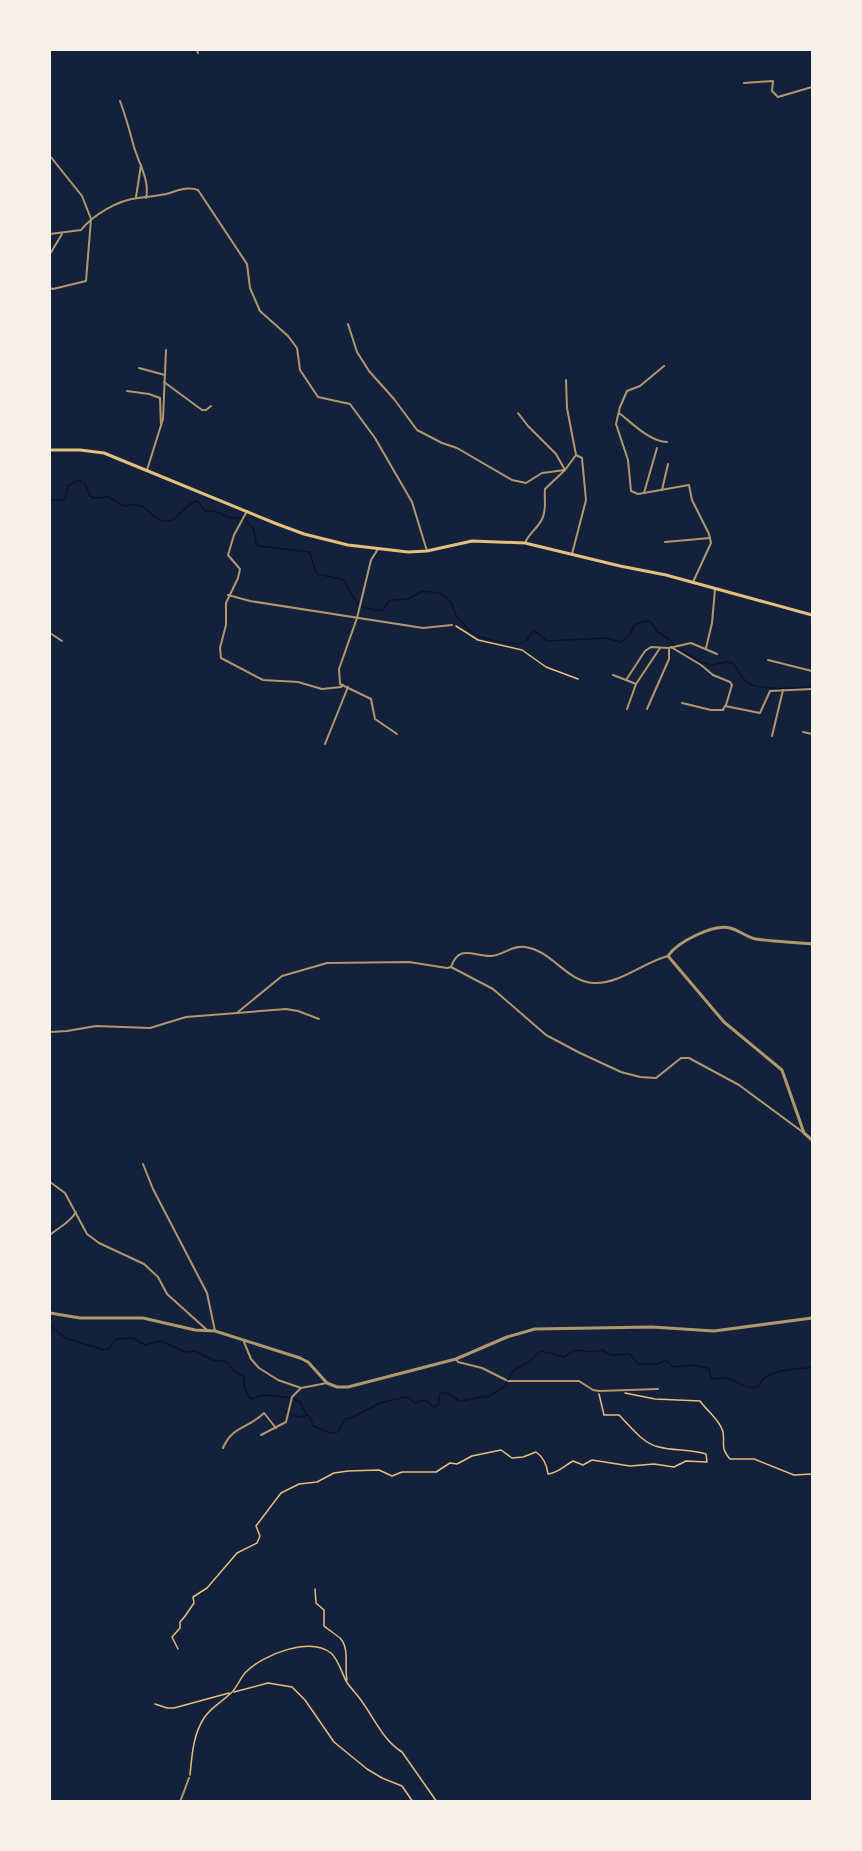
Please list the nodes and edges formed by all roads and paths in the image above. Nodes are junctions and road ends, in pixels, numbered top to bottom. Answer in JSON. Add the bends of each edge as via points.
{"nodes":[{"id":1,"x":196,"y":50,"type":"edge"},
{"id":2,"x":198,"y":54,"type":"dead end"},
{"id":3,"x":744,"y":82,"type":"dead end"},
{"id":4,"x":813,"y":87,"type":"edge"},
{"id":5,"x":120,"y":101,"type":"dead end"},
{"id":6,"x":50,"y":156,"type":"edge"},
{"id":7,"x":141,"y":162,"type":"junction"},
{"id":8,"x":136,"y":198,"type":"junction"},
{"id":9,"x":146,"y":198,"type":"junction"},
{"id":10,"x":92,"y":219,"type":"junction"},
{"id":11,"x":63,"y":232,"type":"junction"},
{"id":12,"x":50,"y":234,"type":"edge"},
{"id":13,"x":50,"y":254,"type":"edge"},
{"id":14,"x":50,"y":288,"type":"edge"},
{"id":15,"x":348,"y":324,"type":"dead end"},
{"id":16,"x":166,"y":350,"type":"dead end"},
{"id":17,"x":664,"y":366,"type":"dead end"},
{"id":18,"x":139,"y":368,"type":"dead end"},
{"id":19,"x":165,"y":375,"type":"junction"},
{"id":20,"x":566,"y":380,"type":"dead end"},
{"id":21,"x":164,"y":382,"type":"junction"},
{"id":22,"x":127,"y":391,"type":"dead end"},
{"id":23,"x":211,"y":406,"type":"dead end"},
{"id":24,"x":518,"y":413,"type":"dead end"},
{"id":25,"x":619,"y":413,"type":"junction"},
{"id":26,"x":161,"y":426,"type":"junction"},
{"id":27,"x":667,"y":442,"type":"dead end"},
{"id":28,"x":657,"y":448,"type":"dead end"},
{"id":29,"x":50,"y":450,"type":"edge"},
{"id":30,"x":576,"y":455,"type":"junction"},
{"id":31,"x":668,"y":464,"type":"dead end"},
{"id":32,"x":147,"y":470,"type":"junction"},
{"id":33,"x":565,"y":470,"type":"junction"},
{"id":34,"x":662,"y":490,"type":"junction"},
{"id":35,"x":645,"y":493,"type":"junction"},
{"id":36,"x":247,"y":511,"type":"junction"},
{"id":37,"x":710,"y":538,"type":"junction"},
{"id":38,"x":665,"y":542,"type":"dead end"},
{"id":39,"x":525,"y":543,"type":"junction"},
{"id":40,"x":378,"y":549,"type":"junction"},
{"id":41,"x":427,"y":551,"type":"junction"},
{"id":42,"x":572,"y":554,"type":"junction"},
{"id":43,"x":693,"y":582,"type":"junction"},
{"id":44,"x":715,"y":589,"type":"junction"},
{"id":45,"x":228,"y":596,"type":"junction"},
{"id":46,"x":813,"y":615,"type":"edge"},
{"id":47,"x":357,"y":618,"type":"junction"},
{"id":48,"x":452,"y":625,"type":"joint"},
{"id":49,"x":50,"y":633,"type":"edge"},
{"id":50,"x":62,"y":641,"type":"dead end"},
{"id":51,"x":673,"y":647,"type":"junction"},
{"id":52,"x":660,"y":648,"type":"junction"},
{"id":53,"x":706,"y":648,"type":"junction"},
{"id":54,"x":717,"y":654,"type":"dead end"},
{"id":55,"x":768,"y":660,"type":"dead end"},
{"id":56,"x":813,"y":671,"type":"edge"},
{"id":57,"x":613,"y":675,"type":"dead end"},
{"id":58,"x":578,"y":680,"type":"dead end"},
{"id":59,"x":626,"y":680,"type":"junction"},
{"id":60,"x":636,"y":684,"type":"junction"},
{"id":61,"x":343,"y":685,"type":"junction"},
{"id":62,"x":348,"y":687,"type":"junction"},
{"id":63,"x":813,"y":689,"type":"edge"},
{"id":64,"x":783,"y":690,"type":"junction"},
{"id":65,"x":682,"y":703,"type":"dead end"},
{"id":66,"x":726,"y":706,"type":"junction"},
{"id":67,"x":627,"y":709,"type":"dead end"},
{"id":68,"x":647,"y":709,"type":"dead end"},
{"id":69,"x":803,"y":732,"type":"dead end"},
{"id":70,"x":397,"y":734,"type":"dead end"},
{"id":71,"x":813,"y":734,"type":"edge"},
{"id":72,"x":771,"y":736,"type":"dead end"},
{"id":73,"x":325,"y":744,"type":"dead end"},
{"id":74,"x":813,"y":944,"type":"edge"},
{"id":75,"x":668,"y":956,"type":"junction"},
{"id":76,"x":451,"y":967,"type":"junction"},
{"id":77,"x":238,"y":1012,"type":"junction"},
{"id":78,"x":319,"y":1019,"type":"dead end"},
{"id":79,"x":50,"y":1032,"type":"edge"},
{"id":80,"x":804,"y":1133,"type":"junction"},
{"id":81,"x":813,"y":1140,"type":"edge"},
{"id":82,"x":143,"y":1164,"type":"dead end"},
{"id":83,"x":50,"y":1182,"type":"edge"},
{"id":84,"x":76,"y":1212,"type":"junction"},
{"id":85,"x":50,"y":1235,"type":"edge"},
{"id":86,"x":50,"y":1313,"type":"edge"},
{"id":87,"x":813,"y":1318,"type":"edge"},
{"id":88,"x":208,"y":1330,"type":"junction"},
{"id":89,"x":215,"y":1331,"type":"junction"},
{"id":90,"x":244,"y":1339,"type":"junction"},
{"id":91,"x":456,"y":1359,"type":"junction"},
{"id":92,"x":327,"y":1383,"type":"junction"},
{"id":93,"x":301,"y":1388,"type":"junction"},
{"id":94,"x":658,"y":1389,"type":"dead end"},
{"id":95,"x":619,"y":1390,"type":"junction"},
{"id":96,"x":599,"y":1391,"type":"junction"},
{"id":97,"x":276,"y":1428,"type":"junction"},
{"id":98,"x":261,"y":1435,"type":"dead end"},
{"id":99,"x":223,"y":1448,"type":"dead end"},
{"id":100,"x":813,"y":1474,"type":"edge"},
{"id":101,"x":315,"y":1589,"type":"dead end"},
{"id":102,"x":178,"y":1649,"type":"dead end"},
{"id":103,"x":347,"y":1683,"type":"junction"},
{"id":104,"x":233,"y":1692,"type":"junction"},
{"id":105,"x":155,"y":1704,"type":"dead end"},
{"id":106,"x":189,"y":1778,"type":"joint"},
{"id":107,"x":412,"y":1800,"type":"edge"},
{"id":108,"x":180,"y":1802,"type":"edge"},
{"id":109,"x":437,"y":1802,"type":"edge"}],
"edges":[{"from":1,"to":2,"type":"street"},
{"from":3,"to":4,"type":"street","via":[[773,81],[772,91],[778,97]]},
{"from":5,"to":7,"type":"street"},
{"from":6,"to":10,"type":"street","via":[[81,196]]},
{"from":7,"to":8,"type":"street"},
{"from":7,"to":9,"type":"street"},
{"from":8,"to":9,"type":"street"},
{"from":8,"to":10,"type":"street"},
{"from":9,"to":41,"type":"street","via":[[182,189],[198,190],[247,264],[250,288],[260,311],[297,348],[300,370],[318,398],[350,404],[375,438],[412,502]]},
{"from":10,"to":11,"type":"street","via":[[81,230]]},
{"from":10,"to":14,"type":"street","via":[[86,281]]},
{"from":11,"to":12,"type":"street"},
{"from":11,"to":13,"type":"street"},
{"from":15,"to":33,"type":"street","via":[[357,352],[374,378],[424,435],[520,482],[532,481],[542,473]]},
{"from":16,"to":19,"type":"street"},
{"from":17,"to":25,"type":"street","via":[[640,386],[627,391]]},
{"from":18,"to":19,"type":"street"},
{"from":19,"to":21,"type":"street"},
{"from":20,"to":30,"type":"street"},
{"from":21,"to":23,"type":"street","via":[[202,410]]},
{"from":21,"to":26,"type":"street"},
{"from":22,"to":26,"type":"street","via":[[160,398]]},
{"from":24,"to":33,"type":"street"},
{"from":25,"to":27,"type":"street","via":[[654,438]]},
{"from":25,"to":35,"type":"street","via":[[617,432],[628,460],[631,491]]},
{"from":26,"to":32,"type":"street"},
{"from":28,"to":35,"type":"street"},
{"from":29,"to":32,"type":"main road","via":[[96,451]]},
{"from":30,"to":33,"type":"street"},
{"from":30,"to":42,"type":"street","via":[[582,458],[586,500]]},
{"from":31,"to":34,"type":"street"},
{"from":32,"to":36,"type":"main road"},
{"from":33,"to":39,"type":"street","via":[[545,489],[542,519]]},
{"from":34,"to":35,"type":"street"},
{"from":34,"to":37,"type":"street","via":[[689,485]]},
{"from":36,"to":40,"type":"main road","via":[[304,534]]},
{"from":36,"to":45,"type":"street","via":[[228,555],[240,569]]},
{"from":37,"to":38,"type":"street"},
{"from":37,"to":43,"type":"street"},
{"from":39,"to":41,"type":"main road","via":[[472,541]]},
{"from":39,"to":42,"type":"main road"},
{"from":40,"to":41,"type":"main road"},
{"from":40,"to":47,"type":"street","via":[[371,560]]},
{"from":42,"to":43,"type":"main road"},
{"from":43,"to":44,"type":"main road"},
{"from":44,"to":46,"type":"main road"},
{"from":44,"to":53,"type":"street"},
{"from":45,"to":47,"type":"street"},
{"from":45,"to":61,"type":"street","via":[[221,658],[270,682],[298,682],[322,689]]},
{"from":47,"to":48,"type":"street","via":[[423,628]]},
{"from":47,"to":61,"type":"street","via":[[339,669]]},
{"from":48,"to":58,"type":"path","via":[[478,640],[522,650],[546,667]]},
{"from":49,"to":50,"type":"street"},
{"from":51,"to":52,"type":"street"},
{"from":51,"to":53,"type":"street","via":[[691,643]]},
{"from":51,"to":66,"type":"street","via":[[730,682]]},
{"from":51,"to":68,"type":"street"},
{"from":52,"to":59,"type":"street","via":[[645,651]]},
{"from":52,"to":60,"type":"street"},
{"from":53,"to":54,"type":"street"},
{"from":55,"to":56,"type":"street"},
{"from":57,"to":59,"type":"street"},
{"from":59,"to":60,"type":"street"},
{"from":60,"to":67,"type":"street"},
{"from":61,"to":62,"type":"street"},
{"from":62,"to":70,"type":"street","via":[[371,699],[375,719]]},
{"from":62,"to":73,"type":"street"},
{"from":63,"to":64,"type":"street"},
{"from":64,"to":66,"type":"street","via":[[770,691],[760,712]]},
{"from":64,"to":72,"type":"street"},
{"from":65,"to":66,"type":"street","via":[[711,710],[723,710]]},
{"from":69,"to":71,"type":"street"},
{"from":74,"to":75,"type":"street","via":[[755,939],[723,927],[709,929],[679,945]]},
{"from":75,"to":76,"type":"street","via":[[597,983],[570,975],[546,955],[525,947],[493,955],[464,952]]},
{"from":75,"to":80,"type":"street","via":[[724,1022],[782,1070]]},
{"from":76,"to":77,"type":"street","via":[[409,962],[327,963],[282,976]]},
{"from":76,"to":80,"type":"street","via":[[493,989],[546,1035],[580,1053],[628,1074],[649,1078],[658,1077],[681,1058],[689,1058],[739,1085]]},
{"from":77,"to":78,"type":"street","via":[[286,1009]]},
{"from":77,"to":79,"type":"street","via":[[186,1017],[159,1026],[96,1026]]},
{"from":80,"to":81,"type":"street"},
{"from":82,"to":89,"type":"street","via":[[207,1293]]},
{"from":83,"to":84,"type":"street","via":[[65,1193]]},
{"from":84,"to":85,"type":"street","via":[[69,1223]]},
{"from":84,"to":88,"type":"street","via":[[87,1234],[144,1264],[158,1277],[167,1294]]},
{"from":86,"to":88,"type":"street","via":[[80,1318],[143,1318]]},
{"from":87,"to":91,"type":"street","via":[[714,1331],[652,1327],[535,1329]]},
{"from":88,"to":89,"type":"street"},
{"from":89,"to":90,"type":"street"},
{"from":90,"to":92,"type":"street","via":[[305,1360]]},
{"from":90,"to":93,"type":"street","via":[[251,1359],[263,1372]]},
{"from":91,"to":92,"type":"street","via":[[348,1388]]},
{"from":91,"to":96,"type":"street","via":[[507,1381],[579,1382]]},
{"from":92,"to":93,"type":"street"},
{"from":93,"to":97,"type":"street","via":[[292,1398],[286,1422]]},
{"from":94,"to":95,"type":"street"},
{"from":95,"to":96,"type":"street"},
{"from":95,"to":100,"type":"path","via":[[646,1398],[700,1401],[723,1431],[723,1451],[730,1460],[754,1459],[794,1475]]},
{"from":96,"to":102,"type":"path","via":[[604,1415],[619,1415],[648,1443],[698,1451],[706,1454],[707,1462],[686,1461],[674,1467],[592,1460],[583,1465],[573,1461],[548,1474],[536,1452],[512,1458],[501,1450],[450,1463],[436,1472],[402,1472],[392,1476],[379,1470],[334,1473],[317,1482],[299,1484],[284,1490],[256,1526],[260,1536],[256,1543],[237,1553],[207,1588],[193,1597],[194,1603],[172,1637]]},
{"from":97,"to":98,"type":"street"},
{"from":97,"to":99,"type":"street","via":[[264,1413],[232,1432]]},
{"from":101,"to":103,"type":"path","via":[[316,1603],[324,1610],[324,1626],[342,1640]]},
{"from":103,"to":104,"type":"path","via":[[331,1653],[299,1646],[263,1659],[246,1671]]},
{"from":103,"to":109,"type":"path"},
{"from":104,"to":105,"type":"path","via":[[174,1708]]},
{"from":104,"to":106,"type":"path","via":[[212,1708],[199,1728]]},
{"from":104,"to":107,"type":"path","via":[[268,1683],[292,1687],[334,1742],[367,1769],[402,1786]]},
{"from":106,"to":108,"type":"street"}]}
